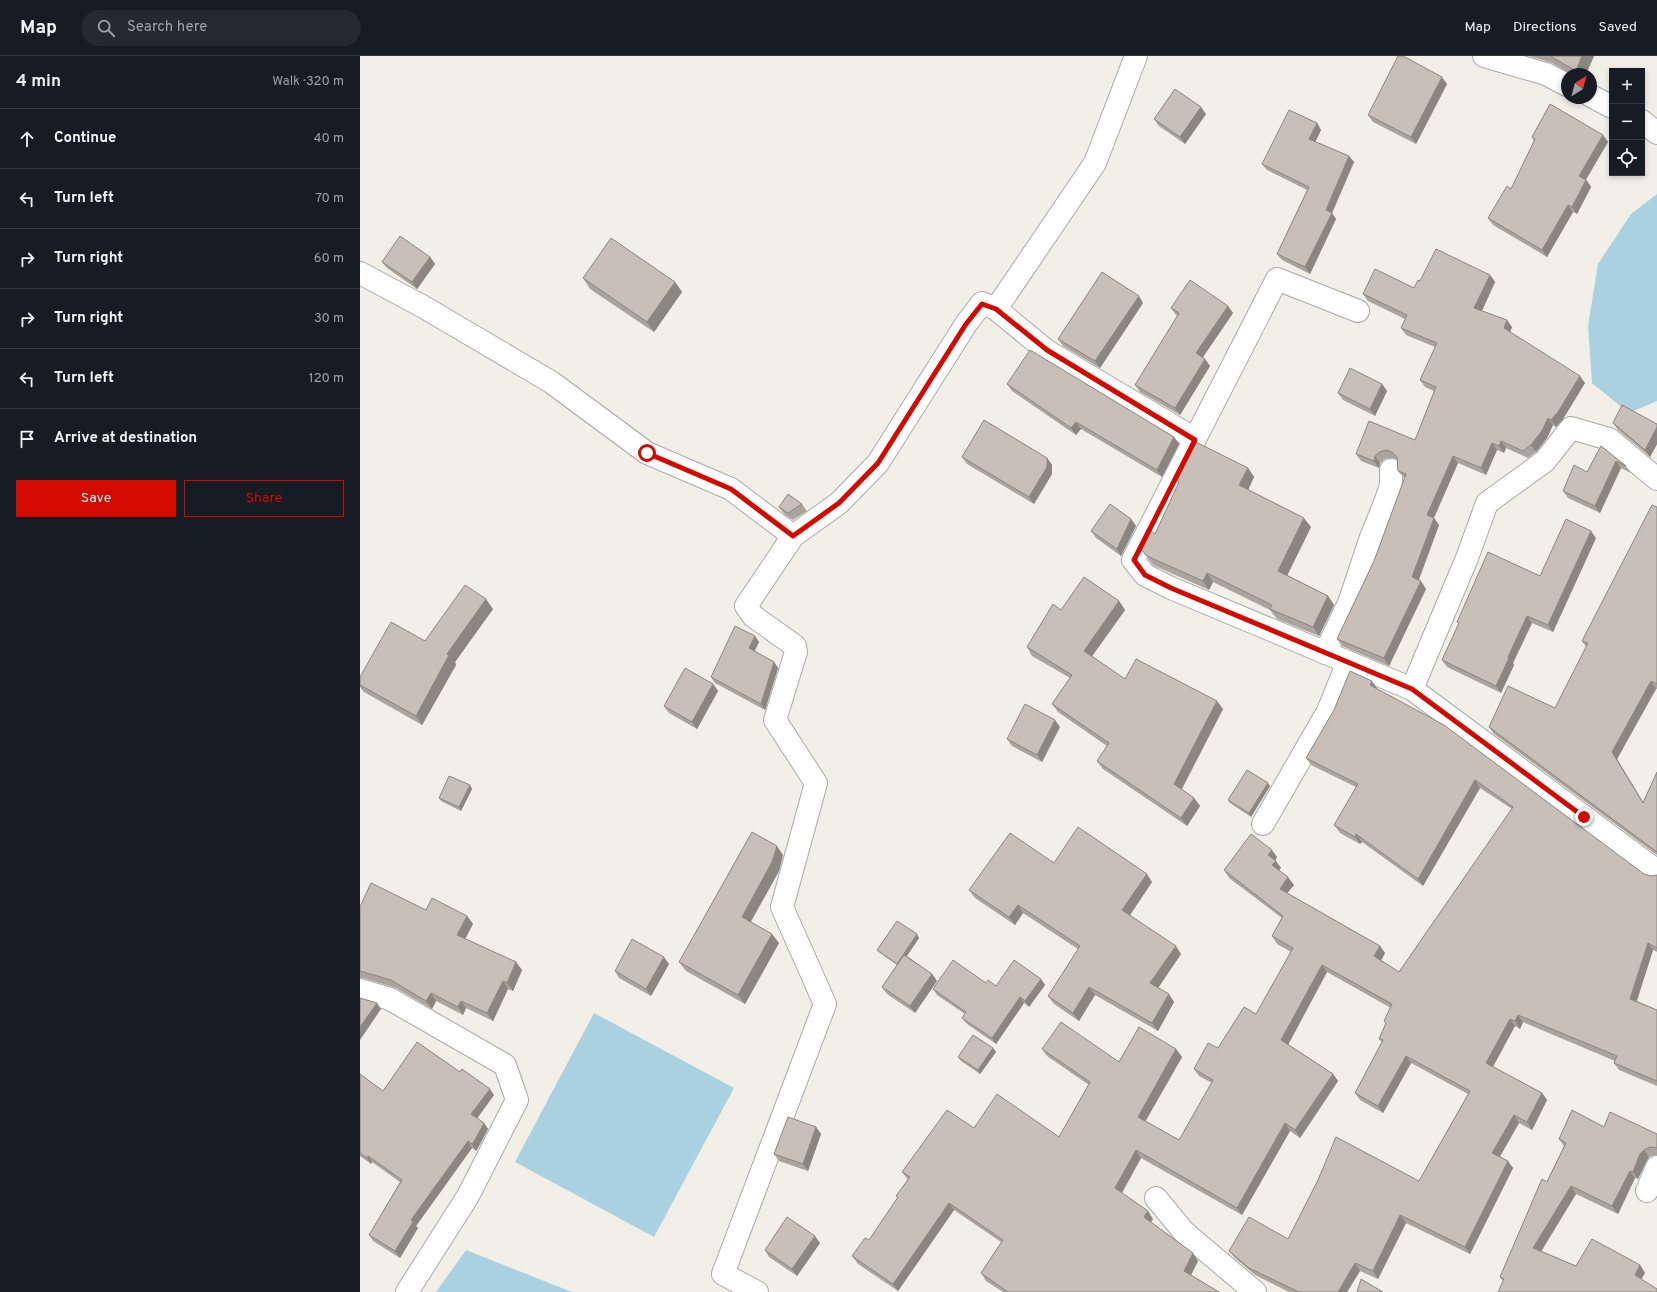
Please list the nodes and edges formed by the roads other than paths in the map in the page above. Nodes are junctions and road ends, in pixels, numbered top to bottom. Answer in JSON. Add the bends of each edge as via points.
{"nodes":[{"id":1,"x":1136,"y":56,"type":"edge"},
{"id":2,"x":1484,"y":56,"type":"edge"},
{"id":3,"x":1561,"y":82,"type":"edge"},
{"id":4,"x":1597,"y":99,"type":"edge"},
{"id":5,"x":1609,"y":105,"type":"edge"},
{"id":6,"x":1645,"y":123,"type":"edge"},
{"id":7,"x":1657,"y":133,"type":"edge"},
{"id":8,"x":360,"y":273,"type":"edge"},
{"id":9,"x":996,"y":309,"type":"junction"},
{"id":10,"x":1358,"y":311,"type":"dead end"},
{"id":11,"x":1195,"y":440,"type":"junction"},
{"id":12,"x":1391,"y":470,"type":"dead end"},
{"id":13,"x":1657,"y":479,"type":"edge"},
{"id":14,"x":793,"y":536,"type":"junction"},
{"id":15,"x":1325,"y":653,"type":"junction"},
{"id":16,"x":1348,"y":662,"type":"junction"},
{"id":17,"x":1412,"y":689,"type":"junction"},
{"id":18,"x":1263,"y":824,"type":"dead end"},
{"id":19,"x":1657,"y":871,"type":"edge"},
{"id":20,"x":360,"y":990,"type":"edge"},
{"id":21,"x":1657,"y":1167,"type":"edge"},
{"id":22,"x":1647,"y":1191,"type":"dead end"},
{"id":23,"x":1156,"y":1198,"type":"dead end"},
{"id":24,"x":407,"y":1292,"type":"edge"},
{"id":25,"x":757,"y":1292,"type":"edge"},
{"id":26,"x":1255,"y":1292,"type":"edge"}],
"edges":[{"from":1,"to":9,"type":"street","via":[[1095,163]]},
{"from":2,"to":3,"type":"street","via":[[1546,74]]},
{"from":4,"to":5,"type":"street"},
{"from":6,"to":7,"type":"street"},
{"from":8,"to":14,"type":"street","via":[[422,306],[551,382],[647,453],[731,489]]},
{"from":9,"to":11,"type":"street","via":[[1047,350]]},
{"from":9,"to":14,"type":"street","via":[[982,304],[966,324],[878,463],[839,503]]},
{"from":10,"to":11,"type":"street","via":[[1277,279]]},
{"from":11,"to":15,"type":"street","via":[[1134,560],[1145,575],[1171,588]]},
{"from":12,"to":15,"type":"street","via":[[1391,485],[1386,500],[1349,602]]},
{"from":13,"to":17,"type":"street","via":[[1609,439],[1571,428],[1544,461],[1487,503],[1467,558]]},
{"from":14,"to":25,"type":"street","via":[[746,606],[753,616],[795,646],[796,652],[775,720],[816,783],[782,907],[825,1004],[723,1274]]},
{"from":15,"to":16,"type":"street"},
{"from":16,"to":17,"type":"street"},
{"from":16,"to":18,"type":"street","via":[[1328,711]]},
{"from":17,"to":19,"type":"street"},
{"from":20,"to":24,"type":"street","via":[[390,999],[505,1065],[518,1100],[468,1196]]},
{"from":21,"to":22,"type":"street"},
{"from":23,"to":26,"type":"street","via":[[1184,1232]]}]}
